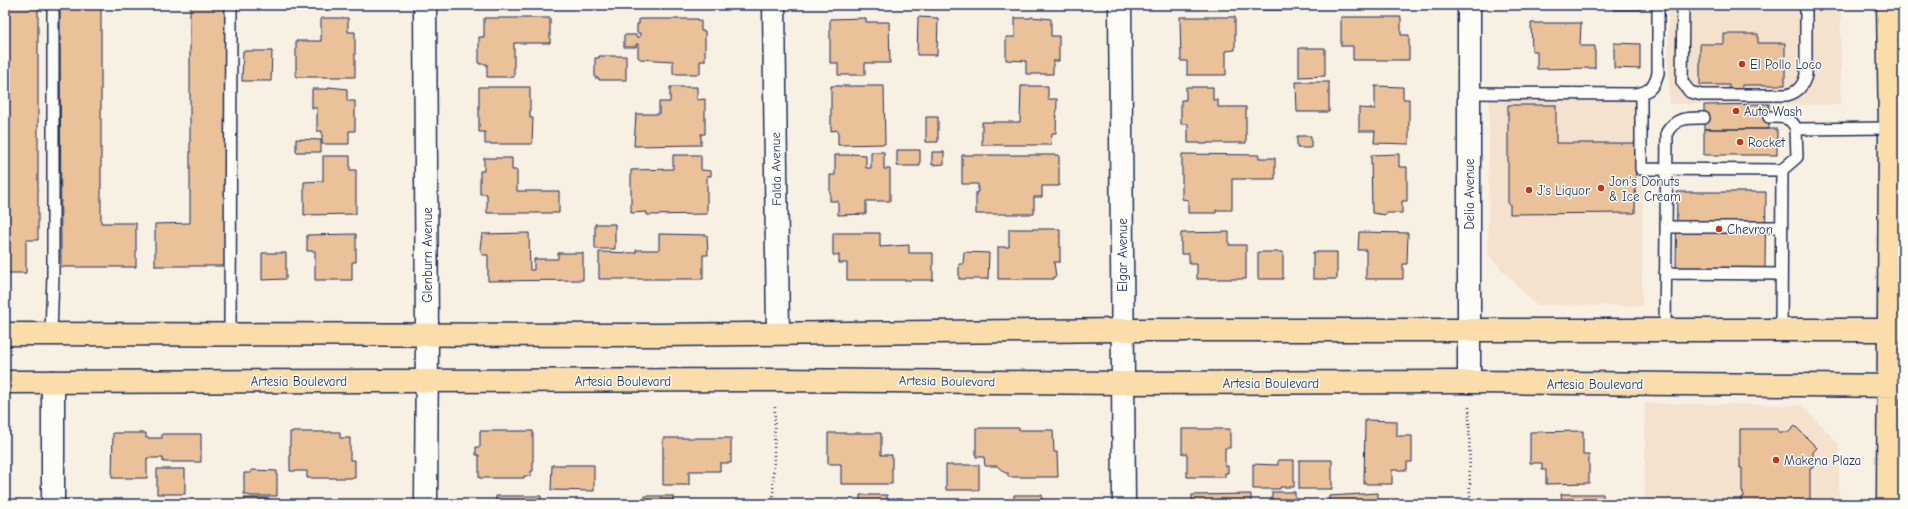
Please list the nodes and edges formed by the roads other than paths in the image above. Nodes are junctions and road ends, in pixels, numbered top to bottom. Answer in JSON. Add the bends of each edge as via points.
{"nodes":[{"id":1,"x":53,"y":5,"type":"edge"},
{"id":2,"x":231,"y":5,"type":"edge"},
{"id":3,"x":425,"y":5,"type":"edge"},
{"id":4,"x":774,"y":5,"type":"edge"},
{"id":5,"x":1120,"y":5,"type":"edge"},
{"id":6,"x":1469,"y":5,"type":"edge"},
{"id":7,"x":1658,"y":5,"type":"edge"},
{"id":8,"x":1683,"y":5,"type":"edge"},
{"id":9,"x":1806,"y":5,"type":"edge"},
{"id":10,"x":1888,"y":5,"type":"edge"},
{"id":11,"x":1469,"y":93,"type":"junction"},
{"id":12,"x":1641,"y":94,"type":"junction"},
{"id":13,"x":1769,"y":117,"type":"dead end"},
{"id":14,"x":1704,"y":118,"type":"dead end"},
{"id":15,"x":1796,"y":128,"type":"junction"},
{"id":16,"x":1894,"y":139,"type":"edge"},
{"id":17,"x":1666,"y":169,"type":"junction"},
{"id":18,"x":1782,"y":170,"type":"junction"},
{"id":19,"x":1666,"y":226,"type":"junction"},
{"id":20,"x":1781,"y":227,"type":"junction"},
{"id":21,"x":1665,"y":273,"type":"junction"},
{"id":22,"x":1781,"y":274,"type":"junction"},
{"id":23,"x":1123,"y":330,"type":"junction"},
{"id":24,"x":1470,"y":330,"type":"junction"},
{"id":25,"x":1665,"y":330,"type":"junction"},
{"id":26,"x":1781,"y":330,"type":"junction"},
{"id":27,"x":1896,"y":330,"type":"edge"},
{"id":28,"x":778,"y":333,"type":"junction"},
{"id":29,"x":5,"y":334,"type":"edge"},
{"id":30,"x":51,"y":334,"type":"junction"},
{"id":31,"x":230,"y":334,"type":"junction"},
{"id":32,"x":427,"y":335,"type":"junction"},
{"id":33,"x":5,"y":382,"type":"edge"},
{"id":34,"x":53,"y":382,"type":"junction"},
{"id":35,"x":427,"y":382,"type":"junction"},
{"id":36,"x":1469,"y":382,"type":"junction"},
{"id":37,"x":1123,"y":383,"type":"junction"},
{"id":38,"x":1896,"y":386,"type":"edge"},
{"id":39,"x":53,"y":504,"type":"edge"},
{"id":40,"x":426,"y":504,"type":"edge"},
{"id":41,"x":1124,"y":504,"type":"edge"},
{"id":42,"x":1888,"y":504,"type":"edge"}],
"edges":[{"from":1,"to":30,"type":"lane"},
{"from":2,"to":31,"type":"lane"},
{"from":3,"to":32,"type":"street","name":"Glenburn Avenue"},
{"from":4,"to":28,"type":"street","name":"Falda Avenue"},
{"from":5,"to":23,"type":"street","name":"Elgar Avenue"},
{"from":6,"to":11,"type":"street","name":"Delia Avenue"},
{"from":7,"to":12,"type":"lane","via":[[1658,73],[1652,88]]},
{"from":8,"to":9,"type":"lane","via":[[1682,82],[1690,92],[1702,95],[1787,95],[1798,89],[1806,75]]},
{"from":10,"to":16,"type":"main road"},
{"from":11,"to":12,"type":"lane"},
{"from":11,"to":24,"type":"street","name":"Delia Avenue"},
{"from":12,"to":17,"type":"lane","via":[[1641,169]]},
{"from":13,"to":15,"type":"lane","via":[[1785,117],[1794,123]]},
{"from":14,"to":17,"type":"lane","via":[[1685,118],[1673,123],[1667,132]]},
{"from":15,"to":16,"type":"lane"},
{"from":15,"to":18,"type":"lane","via":[[1797,157]]},
{"from":16,"to":27,"type":"main road"},
{"from":17,"to":18,"type":"lane"},
{"from":17,"to":19,"type":"lane"},
{"from":18,"to":20,"type":"lane"},
{"from":19,"to":20,"type":"lane"},
{"from":19,"to":21,"type":"lane"},
{"from":20,"to":22,"type":"lane"},
{"from":21,"to":22,"type":"lane"},
{"from":21,"to":25,"type":"lane"},
{"from":22,"to":26,"type":"lane"},
{"from":23,"to":24,"type":"main road"},
{"from":23,"to":28,"type":"main road"},
{"from":23,"to":37,"type":"street","name":"Elgar Avenue"},
{"from":24,"to":25,"type":"main road"},
{"from":24,"to":36,"type":"street","name":"Delia Avenue"},
{"from":25,"to":26,"type":"main road"},
{"from":26,"to":27,"type":"main road"},
{"from":27,"to":38,"type":"main road"},
{"from":28,"to":32,"type":"main road"},
{"from":29,"to":30,"type":"main road"},
{"from":30,"to":31,"type":"main road"},
{"from":31,"to":32,"type":"main road"},
{"from":32,"to":35,"type":"street","name":"Glenburn Avenue"},
{"from":33,"to":34,"type":"main road","name":"Artesia Boulevard"},
{"from":34,"to":35,"type":"main road","name":"Artesia Boulevard"},
{"from":34,"to":39,"type":"street"},
{"from":35,"to":37,"type":"main road","name":"Artesia Boulevard","via":[[776,380]]},
{"from":35,"to":40,"type":"street","name":"Glenburn Avenue"},
{"from":36,"to":37,"type":"main road","name":"Artesia Boulevard"},
{"from":36,"to":38,"type":"main road","name":"Artesia Boulevard"},
{"from":37,"to":41,"type":"street","name":"Elgar Avenue"},
{"from":38,"to":42,"type":"main road"}]}
